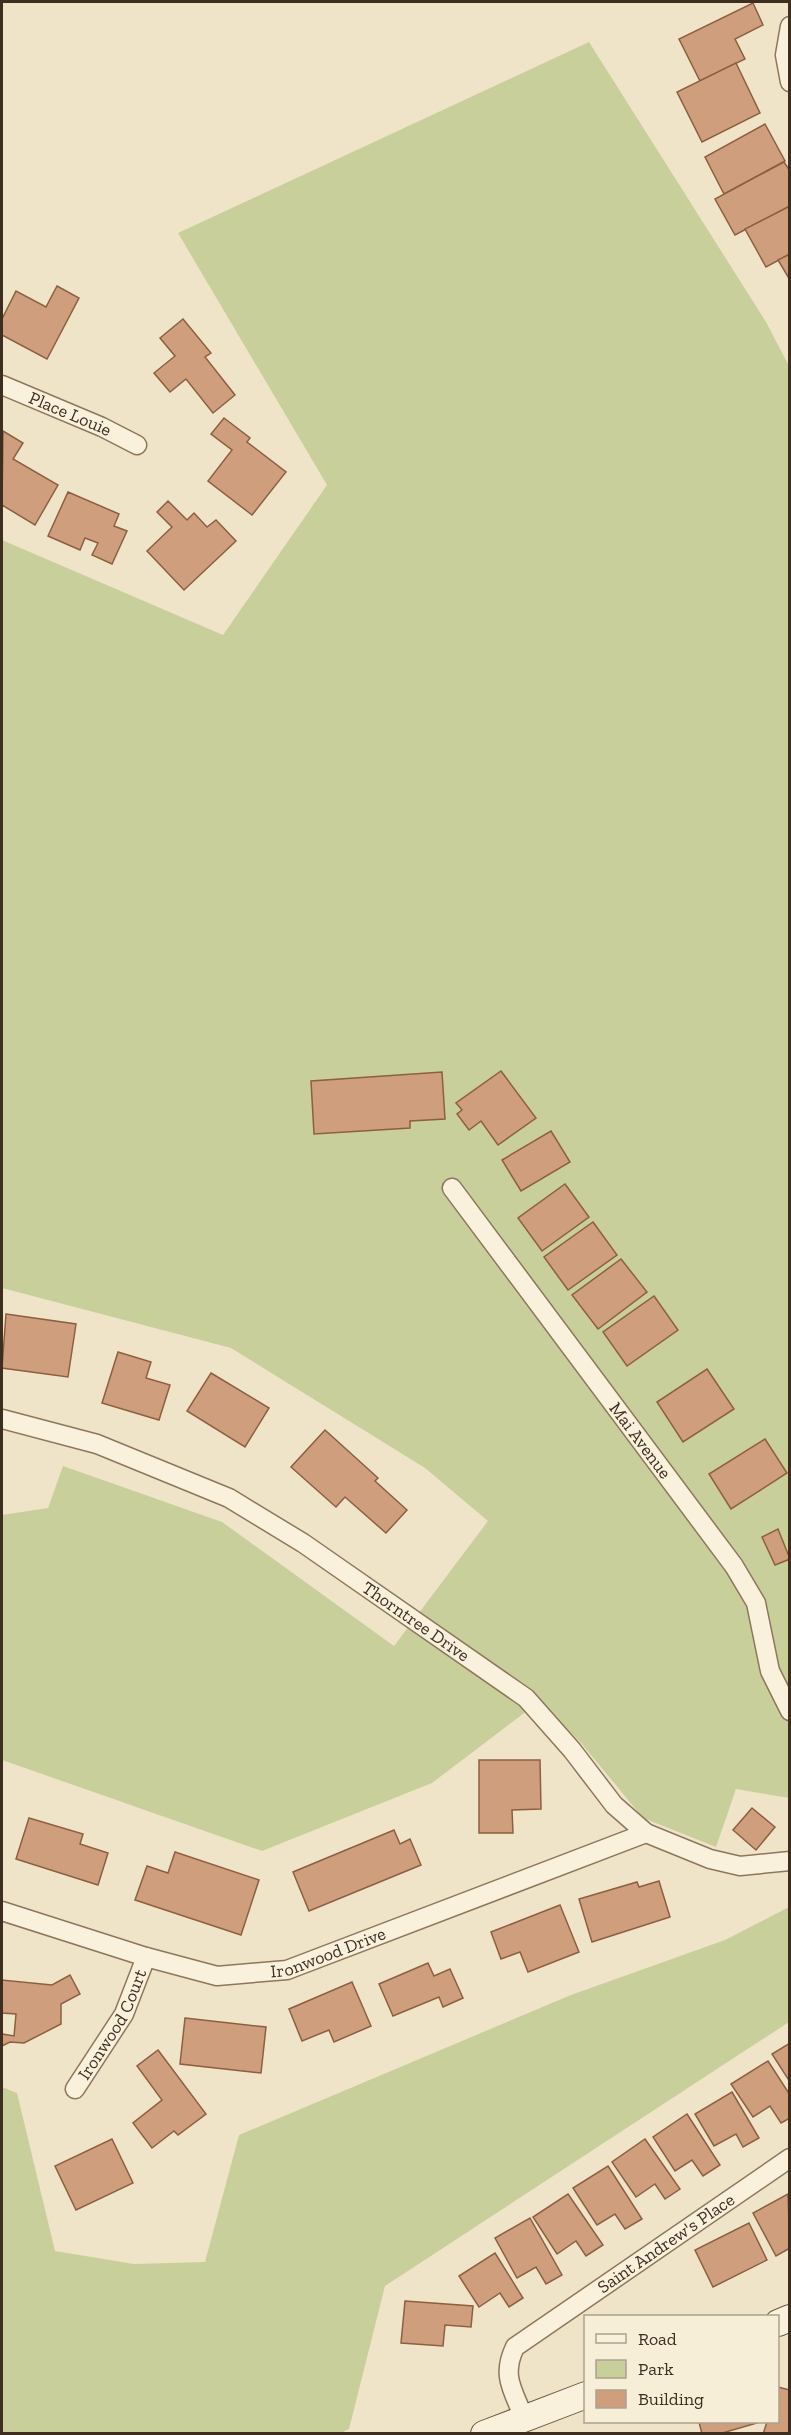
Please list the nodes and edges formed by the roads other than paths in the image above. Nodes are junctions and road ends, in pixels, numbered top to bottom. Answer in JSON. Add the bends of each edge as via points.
{"nodes":[{"id":1,"x":789,"y":26,"type":"edge"},
{"id":2,"x":789,"y":82,"type":"edge"},
{"id":3,"x":2,"y":385,"type":"edge"},
{"id":4,"x":137,"y":445,"type":"dead end"},
{"id":5,"x":452,"y":1188,"type":"dead end"},
{"id":6,"x":2,"y":1419,"type":"edge"},
{"id":7,"x":789,"y":1711,"type":"edge"},
{"id":8,"x":646,"y":1833,"type":"junction"},
{"id":9,"x":789,"y":1861,"type":"edge"},
{"id":10,"x":2,"y":1911,"type":"edge"},
{"id":11,"x":146,"y":1957,"type":"junction"},
{"id":12,"x":75,"y":2089,"type":"dead end"},
{"id":13,"x":789,"y":2158,"type":"edge"},
{"id":14,"x":584,"y":2395,"type":"edge"},
{"id":15,"x":524,"y":2418,"type":"junction"},
{"id":16,"x":484,"y":2433,"type":"edge"}],
"edges":[{"from":1,"to":2,"type":"street","via":[[785,55]]},
{"from":3,"to":4,"type":"street","name":"Place Louie"},
{"from":5,"to":7,"type":"street","name":"Mai Avenue","via":[[734,1566],[756,1602],[770,1671]]},
{"from":6,"to":8,"type":"street","name":"Thorntree Drive","via":[[97,1444],[229,1498],[303,1543],[526,1698],[614,1804]]},
{"from":8,"to":9,"type":"street","name":"Thorntree Drive","via":[[710,1859],[740,1866]]},
{"from":8,"to":11,"type":"street","name":"Ironwood Drive","via":[[287,1970],[217,1976]]},
{"from":10,"to":11,"type":"street","name":"Ironwood Drive"},
{"from":11,"to":12,"type":"street","name":"Ironwood Court","via":[[124,2014]]},
{"from":13,"to":15,"type":"street","name":"Saint Andrew's Place","via":[[515,2347],[507,2376]]},
{"from":14,"to":15,"type":"main road"},
{"from":15,"to":16,"type":"main road"}]}
